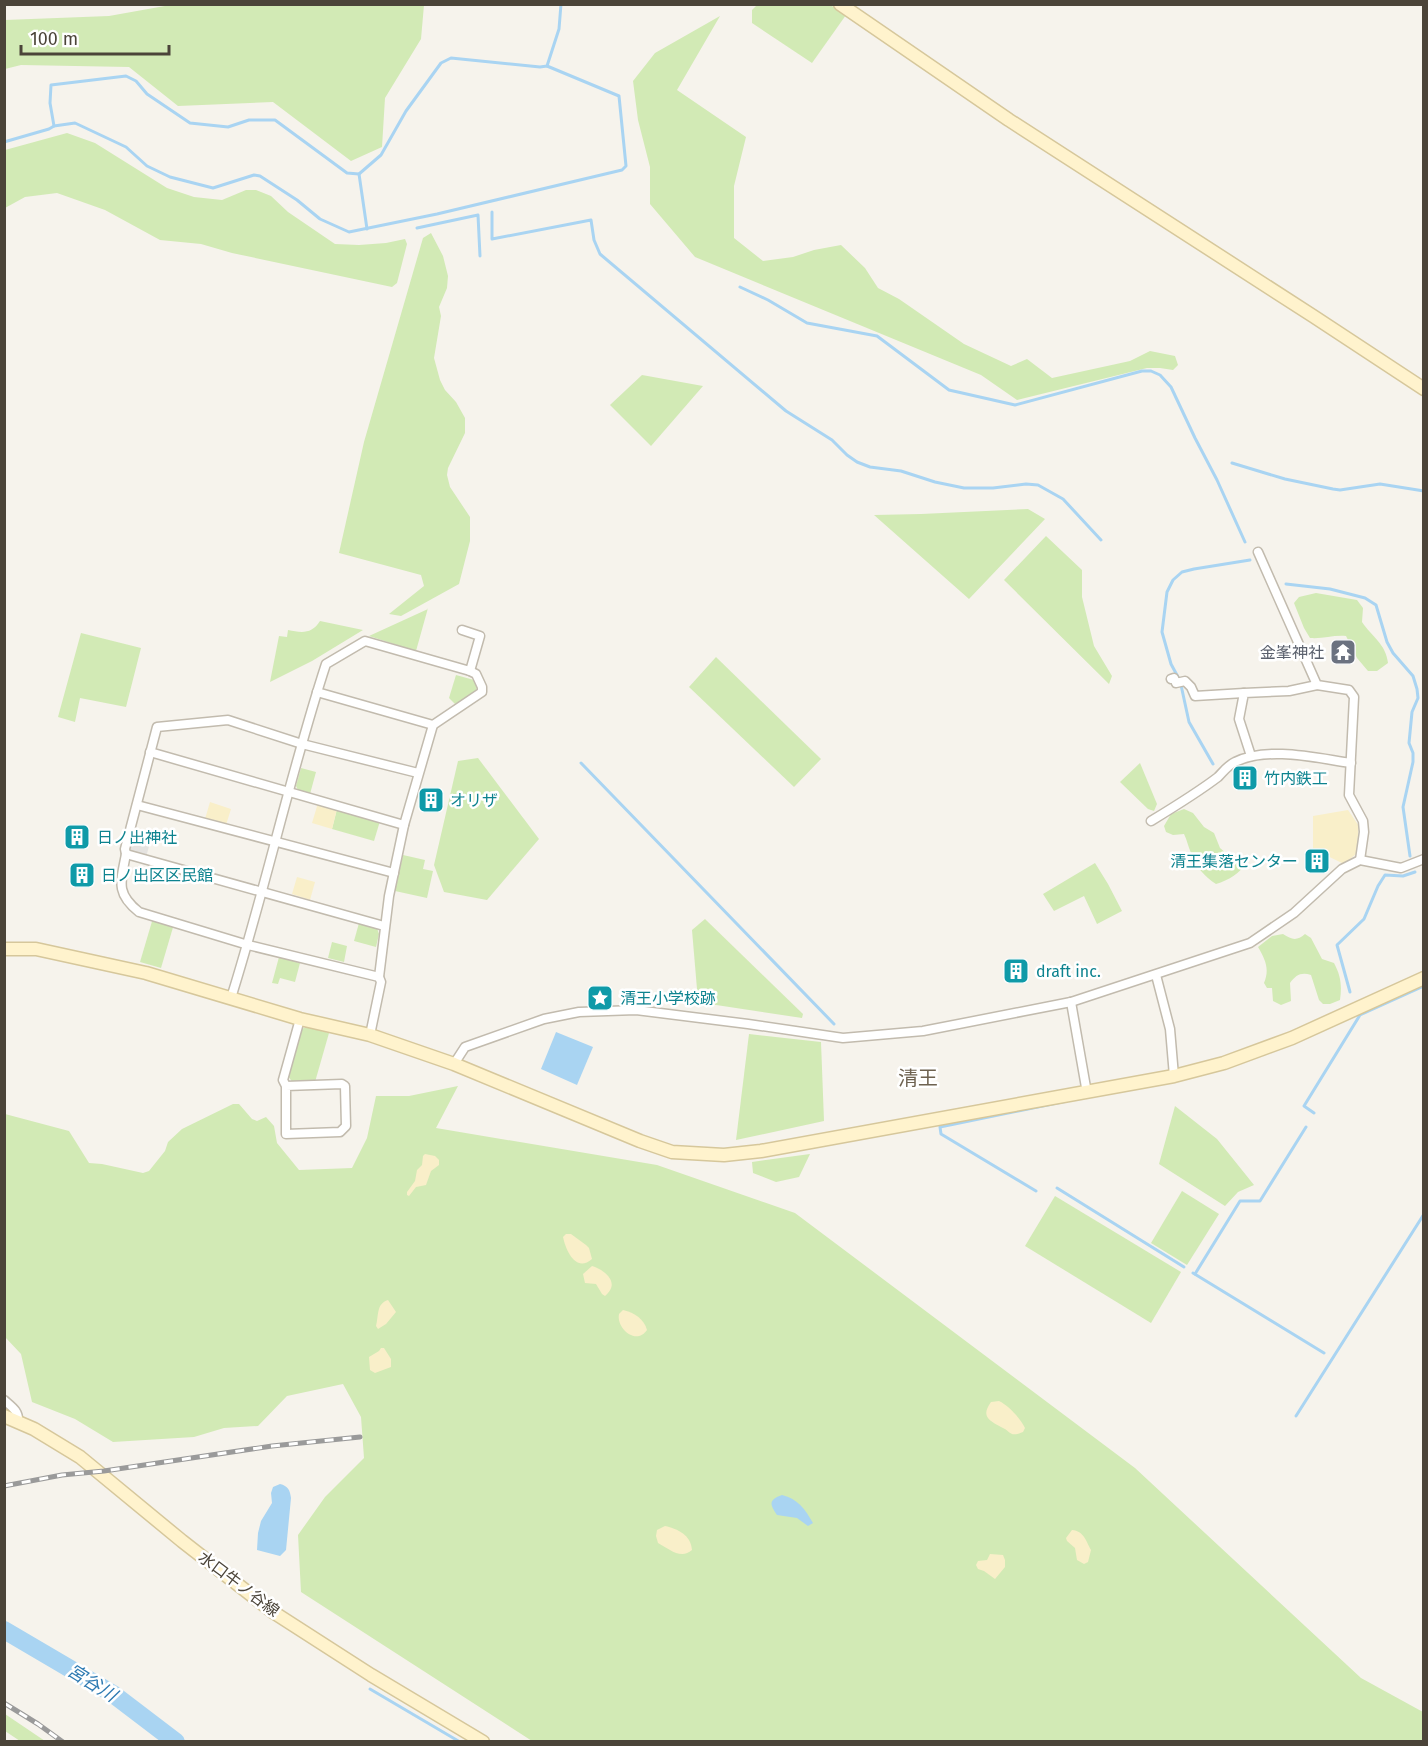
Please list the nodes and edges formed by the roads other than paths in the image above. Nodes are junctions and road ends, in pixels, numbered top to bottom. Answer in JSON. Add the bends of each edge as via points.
{"nodes":[{"id":1,"x":840,"y":4,"type":"edge"},
{"id":2,"x":1424,"y":389,"type":"edge"},
{"id":3,"x":1258,"y":552,"type":"dead end"},
{"id":4,"x":462,"y":630,"type":"dead end"},
{"id":5,"x":470,"y":671,"type":"junction"},
{"id":6,"x":1171,"y":679,"type":"dead end"},
{"id":7,"x":1317,"y":685,"type":"junction"},
{"id":8,"x":317,"y":692,"type":"junction"},
{"id":9,"x":1244,"y":693,"type":"junction"},
{"id":10,"x":432,"y":725,"type":"junction"},
{"id":11,"x":302,"y":744,"type":"junction"},
{"id":12,"x":150,"y":752,"type":"junction"},
{"id":13,"x":1251,"y":756,"type":"junction"},
{"id":14,"x":1351,"y":764,"type":"junction"},
{"id":15,"x":418,"y":773,"type":"junction"},
{"id":16,"x":289,"y":792,"type":"junction"},
{"id":17,"x":137,"y":805,"type":"junction"},
{"id":18,"x":1151,"y":821,"type":"dead end"},
{"id":19,"x":404,"y":825,"type":"junction"},
{"id":20,"x":275,"y":842,"type":"junction"},
{"id":21,"x":126,"y":854,"type":"junction"},
{"id":22,"x":1424,"y":859,"type":"edge"},
{"id":23,"x":1360,"y":860,"type":"junction"},
{"id":24,"x":394,"y":873,"type":"junction"},
{"id":25,"x":261,"y":893,"type":"junction"},
{"id":26,"x":384,"y":926,"type":"junction"},
{"id":27,"x":248,"y":945,"type":"junction"},
{"id":28,"x":4,"y":949,"type":"edge"},
{"id":29,"x":1156,"y":975,"type":"junction"},
{"id":30,"x":379,"y":977,"type":"junction"},
{"id":31,"x":1424,"y":978,"type":"edge"},
{"id":32,"x":231,"y":998,"type":"junction"},
{"id":33,"x":1071,"y":1002,"type":"junction"},
{"id":34,"x":300,"y":1019,"type":"junction"},
{"id":35,"x":370,"y":1035,"type":"junction"},
{"id":36,"x":454,"y":1064,"type":"junction"},
{"id":37,"x":1174,"y":1076,"type":"junction"},
{"id":38,"x":286,"y":1086,"type":"junction"},
{"id":39,"x":1087,"y":1093,"type":"junction"},
{"id":40,"x":4,"y":1400,"type":"edge"},
{"id":41,"x":4,"y":1416,"type":"edge"},
{"id":42,"x":18,"y":1422,"type":"junction"},
{"id":43,"x":483,"y":1742,"type":"edge"}],
"edges":[{"from":1,"to":2,"type":"street","via":[[1008,120]]},
{"from":3,"to":7,"type":"street"},
{"from":4,"to":5,"type":"street","via":[[480,636]]},
{"from":5,"to":8,"type":"street","via":[[365,641],[326,664]]},
{"from":5,"to":10,"type":"street","via":[[476,674],[482,692]]},
{"from":6,"to":9,"type":"street","via":[[1176,683],[1185,681],[1195,696]]},
{"from":7,"to":9,"type":"street"},
{"from":7,"to":14,"type":"street","via":[[1349,690],[1354,697]]},
{"from":8,"to":10,"type":"street"},
{"from":8,"to":11,"type":"street"},
{"from":9,"to":13,"type":"street","via":[[1239,719]]},
{"from":10,"to":15,"type":"street"},
{"from":11,"to":12,"type":"street","via":[[228,720],[157,727]]},
{"from":11,"to":15,"type":"street"},
{"from":11,"to":16,"type":"street"},
{"from":12,"to":16,"type":"street"},
{"from":12,"to":17,"type":"street"},
{"from":13,"to":14,"type":"street","via":[[1292,755]]},
{"from":13,"to":18,"type":"street","via":[[1233,762],[1219,776]]},
{"from":14,"to":23,"type":"street","via":[[1349,795],[1363,821]]},
{"from":15,"to":19,"type":"street"},
{"from":16,"to":19,"type":"street"},
{"from":16,"to":20,"type":"street"},
{"from":17,"to":20,"type":"street"},
{"from":17,"to":21,"type":"street"},
{"from":19,"to":24,"type":"street"},
{"from":20,"to":24,"type":"street"},
{"from":20,"to":25,"type":"street"},
{"from":21,"to":25,"type":"street"},
{"from":21,"to":27,"type":"street","via":[[120,887],[129,904],[140,912]]},
{"from":22,"to":23,"type":"street","via":[[1401,868]]},
{"from":23,"to":29,"type":"street","via":[[1342,869],[1294,913],[1250,944]]},
{"from":24,"to":26,"type":"street"},
{"from":25,"to":26,"type":"street"},
{"from":25,"to":27,"type":"street"},
{"from":26,"to":30,"type":"street"},
{"from":27,"to":30,"type":"street"},
{"from":27,"to":32,"type":"street"},
{"from":28,"to":32,"type":"street","via":[[36,949],[146,973]]},
{"from":29,"to":33,"type":"street"},
{"from":29,"to":37,"type":"street","via":[[1170,1029]]},
{"from":30,"to":35,"type":"street"},
{"from":31,"to":37,"type":"street","via":[[1292,1038],[1224,1064]]},
{"from":32,"to":34,"type":"street"},
{"from":33,"to":36,"type":"street","via":[[923,1030],[843,1038],[636,1010],[579,1012],[544,1019],[465,1047]]},
{"from":33,"to":39,"type":"street"},
{"from":34,"to":35,"type":"street"},
{"from":34,"to":38,"type":"street","via":[[283,1080]]},
{"from":35,"to":36,"type":"street"},
{"from":36,"to":39,"type":"street","via":[[651,1145],[672,1152],[712,1154],[760,1151]]},
{"from":37,"to":39,"type":"street"},
{"from":38,"to":38,"type":"street","via":[[286,1134],[340,1132],[346,1126],[345,1086]]},
{"from":40,"to":42,"type":"street","via":[[15,1409]]},
{"from":41,"to":42,"type":"street","name":"水口牛ノ谷線"},
{"from":42,"to":43,"type":"street","name":"水口牛ノ谷線","via":[[80,1457],[273,1612]]}]}
